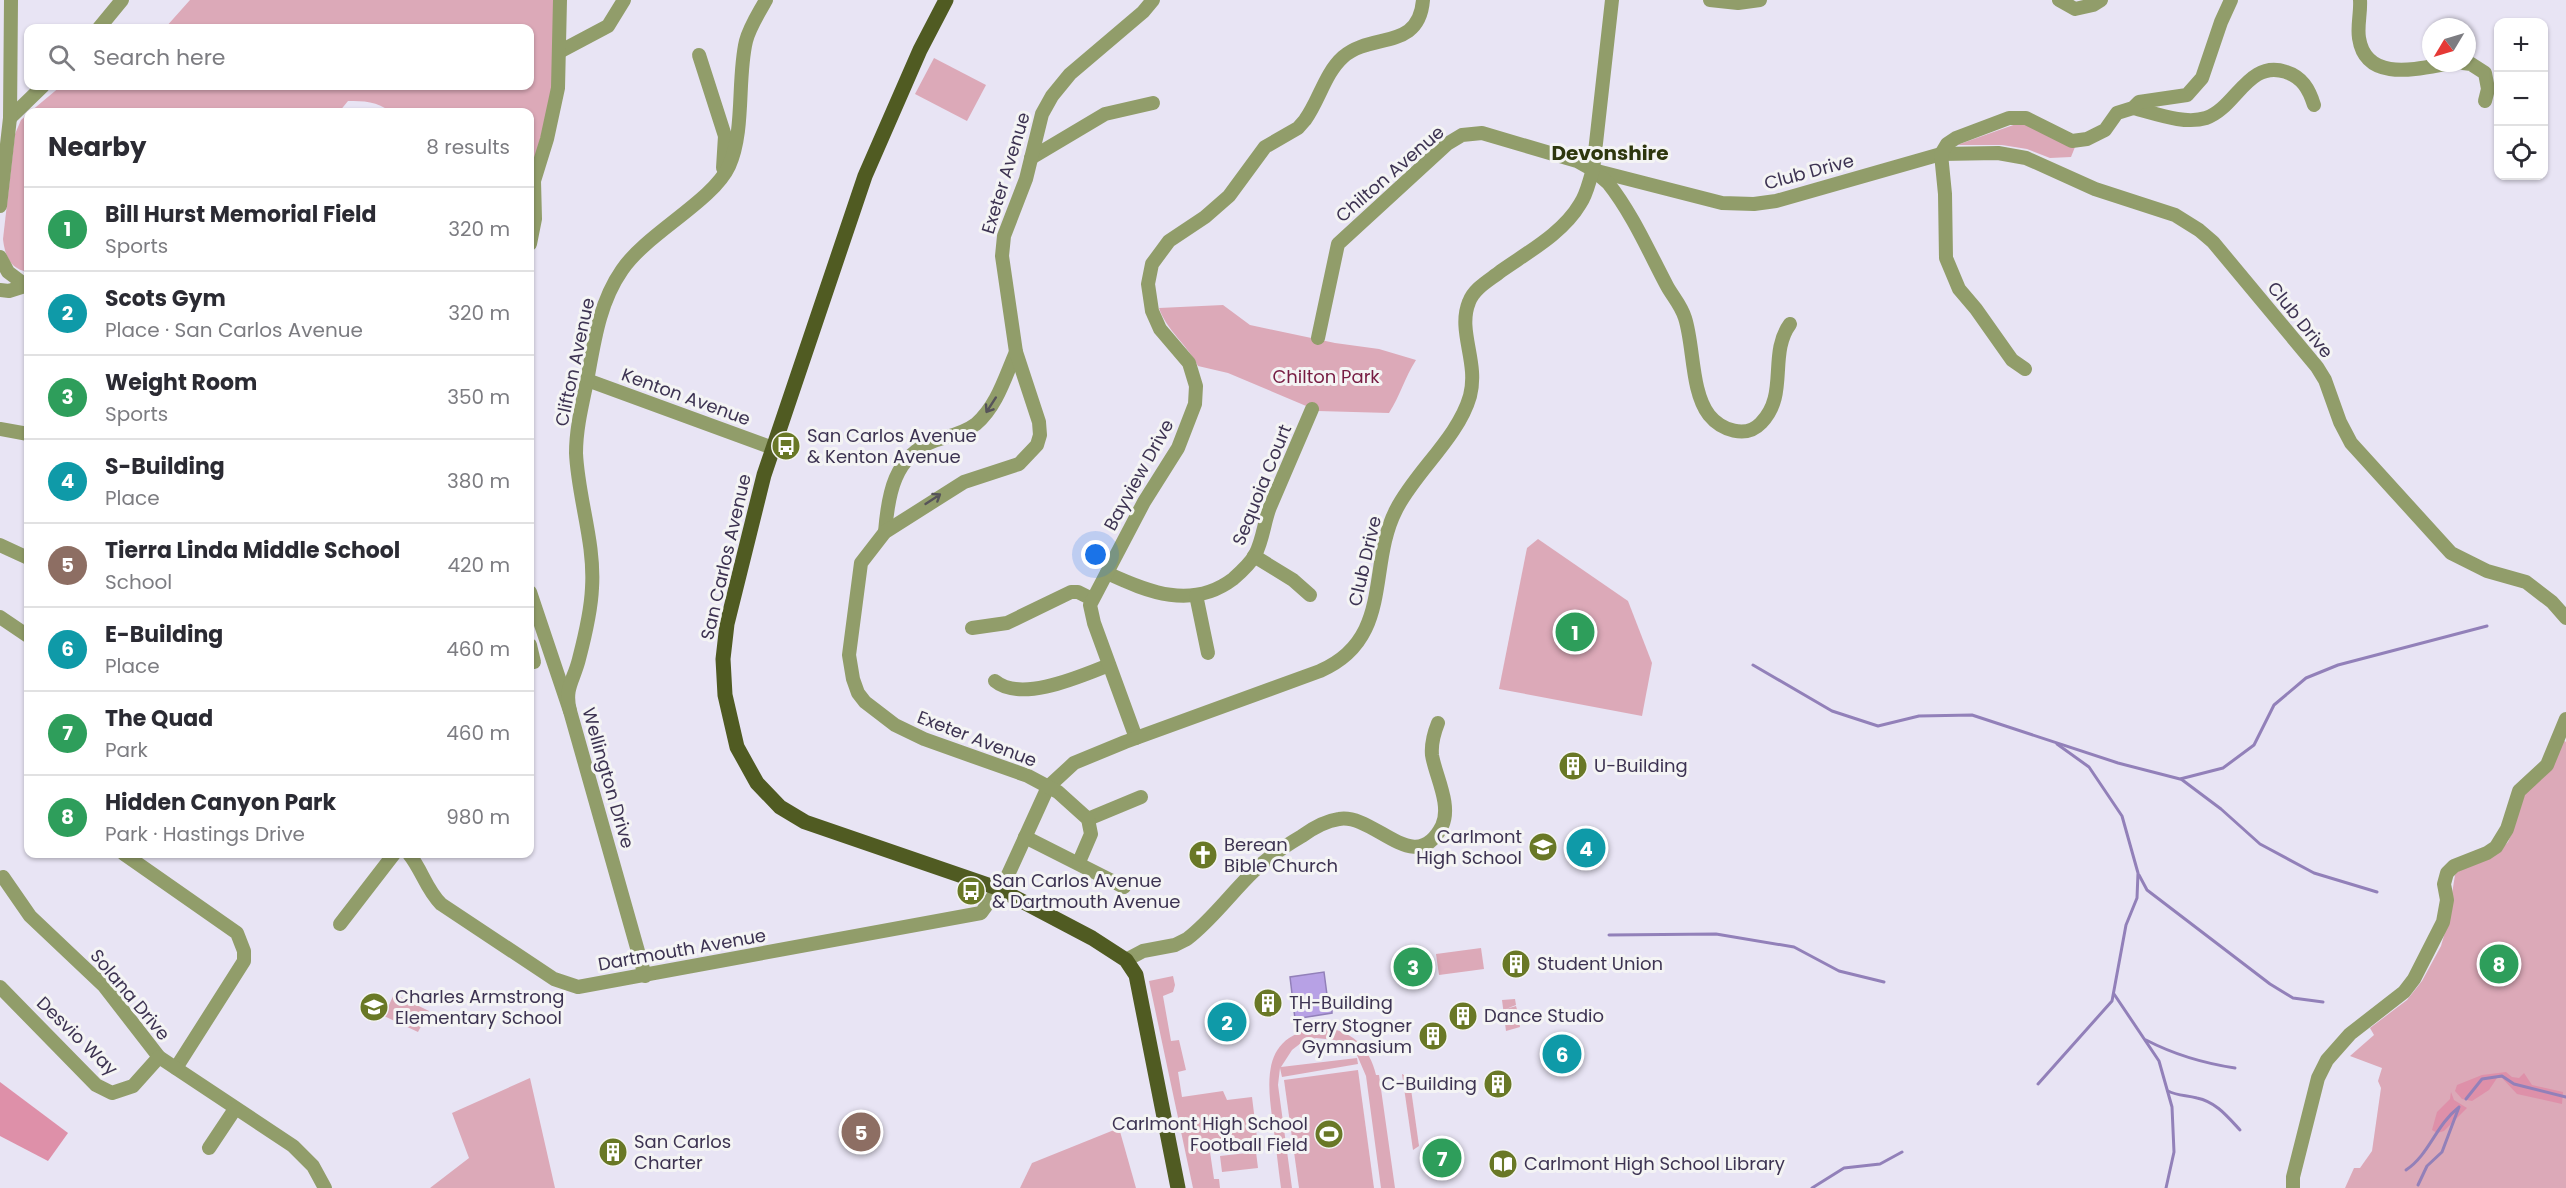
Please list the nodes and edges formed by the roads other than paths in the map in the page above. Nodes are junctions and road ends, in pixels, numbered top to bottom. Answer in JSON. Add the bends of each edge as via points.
{"nodes":[{"id":1,"x":11,"y":0,"type":"edge"},
{"id":2,"x":122,"y":0,"type":"edge"},
{"id":3,"x":560,"y":0,"type":"edge"},
{"id":4,"x":624,"y":0,"type":"edge"},
{"id":5,"x":766,"y":0,"type":"edge"},
{"id":6,"x":946,"y":0,"type":"edge"},
{"id":7,"x":1153,"y":0,"type":"edge"},
{"id":8,"x":1423,"y":0,"type":"edge"},
{"id":9,"x":1612,"y":0,"type":"edge"},
{"id":10,"x":1710,"y":0,"type":"edge"},
{"id":11,"x":1760,"y":0,"type":"edge"},
{"id":12,"x":2060,"y":0,"type":"edge"},
{"id":13,"x":2101,"y":0,"type":"edge"},
{"id":14,"x":2231,"y":0,"type":"edge"},
{"id":15,"x":2357,"y":1,"type":"edge"},
{"id":16,"x":102,"y":24,"type":"edge"},
{"id":17,"x":559,"y":52,"type":"junction"},
{"id":18,"x":699,"y":55,"type":"dead end"},
{"id":19,"x":2422,"y":66,"type":"edge"},
{"id":20,"x":2476,"y":67,"type":"edge"},
{"id":21,"x":39,"y":90,"type":"edge"},
{"id":22,"x":2485,"y":101,"type":"dead end"},
{"id":23,"x":1153,"y":103,"type":"dead end"},
{"id":24,"x":2314,"y":105,"type":"dead end"},
{"id":25,"x":2133,"y":108,"type":"junction"},
{"id":26,"x":10,"y":118,"type":"junction"},
{"id":27,"x":1941,"y":154,"type":"junction"},
{"id":28,"x":1031,"y":158,"type":"junction"},
{"id":29,"x":535,"y":163,"type":"edge"},
{"id":30,"x":1593,"y":170,"type":"junction"},
{"id":31,"x":723,"y":176,"type":"junction"},
{"id":32,"x":534,"y":181,"type":"edge"},
{"id":33,"x":534,"y":181,"type":"edge"},
{"id":34,"x":0,"y":206,"type":"edge"},
{"id":35,"x":534,"y":224,"type":"edge"},
{"id":36,"x":0,"y":257,"type":"edge"},
{"id":37,"x":24,"y":284,"type":"edge"},
{"id":38,"x":24,"y":287,"type":"edge"},
{"id":39,"x":0,"y":290,"type":"edge"},
{"id":40,"x":1790,"y":324,"type":"dead end"},
{"id":41,"x":1318,"y":338,"type":"dead end"},
{"id":42,"x":1016,"y":352,"type":"junction"},
{"id":43,"x":2025,"y":369,"type":"dead end"},
{"id":44,"x":587,"y":380,"type":"junction"},
{"id":45,"x":1312,"y":409,"type":"dead end"},
{"id":46,"x":0,"y":429,"type":"edge"},
{"id":47,"x":24,"y":433,"type":"edge"},
{"id":48,"x":772,"y":448,"type":"junction"},
{"id":49,"x":885,"y":532,"type":"junction"},
{"id":50,"x":0,"y":545,"type":"edge"},
{"id":51,"x":24,"y":556,"type":"edge"},
{"id":52,"x":1254,"y":556,"type":"junction"},
{"id":53,"x":1107,"y":573,"type":"junction"},
{"id":54,"x":1196,"y":595,"type":"junction"},
{"id":55,"x":1310,"y":595,"type":"dead end"},
{"id":56,"x":1092,"y":599,"type":"junction"},
{"id":57,"x":534,"y":604,"type":"edge"},
{"id":58,"x":0,"y":617,"type":"edge"},
{"id":59,"x":2566,"y":618,"type":"edge"},
{"id":60,"x":972,"y":628,"type":"dead end"},
{"id":61,"x":24,"y":633,"type":"edge"},
{"id":62,"x":1208,"y":652,"type":"dead end"},
{"id":63,"x":1108,"y":665,"type":"junction"},
{"id":64,"x":995,"y":681,"type":"dead end"},
{"id":65,"x":570,"y":711,"type":"junction"},
{"id":66,"x":2566,"y":718,"type":"edge"},
{"id":67,"x":1438,"y":723,"type":"dead end"},
{"id":68,"x":1136,"y":738,"type":"junction"},
{"id":69,"x":1048,"y":787,"type":"junction"},
{"id":70,"x":1141,"y":797,"type":"dead end"},
{"id":71,"x":1088,"y":819,"type":"junction"},
{"id":72,"x":1025,"y":837,"type":"junction"},
{"id":73,"x":130,"y":858,"type":"edge"},
{"id":74,"x":391,"y":858,"type":"edge"},
{"id":75,"x":411,"y":858,"type":"edge"},
{"id":76,"x":1079,"y":862,"type":"junction"},
{"id":77,"x":3,"y":877,"type":"dead end"},
{"id":78,"x":1124,"y":887,"type":"dead end"},
{"id":79,"x":997,"y":888,"type":"junction"},
{"id":80,"x":340,"y":924,"type":"dead end"},
{"id":81,"x":1126,"y":960,"type":"junction"},
{"id":82,"x":645,"y":976,"type":"junction"},
{"id":83,"x":0,"y":987,"type":"edge"},
{"id":84,"x":159,"y":1057,"type":"junction"},
{"id":85,"x":176,"y":1068,"type":"junction"},
{"id":86,"x":235,"y":1109,"type":"junction"},
{"id":87,"x":209,"y":1148,"type":"dead end"},
{"id":88,"x":325,"y":1188,"type":"edge"},
{"id":89,"x":1178,"y":1188,"type":"edge"},
{"id":90,"x":2293,"y":1188,"type":"edge"}],
"edges":[{"from":1,"to":26,"type":"street"},
{"from":2,"to":16,"type":"street"},
{"from":3,"to":17,"type":"street"},
{"from":4,"to":17,"type":"street","via":[[608,26]]},
{"from":5,"to":31,"type":"street","name":"Clifton Avenue","via":[[746,40],[735,147]]},
{"from":6,"to":48,"type":"main road","name":"San Carlos Avenue","via":[[865,176]]},
{"from":7,"to":28,"type":"street","name":"Exeter Avenue","via":[[1070,74],[1052,96],[1042,114]]},
{"from":8,"to":53,"type":"street","name":"Bayview Drive","via":[[1421,16],[1410,31],[1353,51],[1340,60],[1298,128],[1265,147],[1229,196],[1156,255],[1148,284],[1150,303],[1160,329],[1189,363],[1196,386],[1195,404],[1178,448]]},
{"from":9,"to":30,"type":"street"},
{"from":10,"to":11,"type":"street"},
{"from":12,"to":13,"type":"street","via":[[2075,9]]},
{"from":14,"to":25,"type":"street","via":[[2196,87],[2182,97],[2141,102]]},
{"from":15,"to":19,"type":"street","via":[[2359,38],[2369,60],[2390,70]]},
{"from":17,"to":29,"type":"street","via":[[558,88]]},
{"from":18,"to":31,"type":"street","via":[[725,136]]},
{"from":20,"to":22,"type":"street","via":[[2485,73]]},
{"from":21,"to":26,"type":"street"},
{"from":23,"to":28,"type":"street","via":[[1105,114]]},
{"from":24,"to":25,"type":"street","via":[[2307,87],[2295,75],[2276,69],[2262,71],[2249,80],[2220,112],[2204,119],[2189,120]]},
{"from":25,"to":27,"type":"street","via":[[2116,113],[2105,130],[2087,139],[2072,141],[2026,118],[2009,118],[1956,138]]},
{"from":26,"to":34,"type":"street"},
{"from":27,"to":30,"type":"street","name":"Club Drive","via":[[1766,204],[1722,202]]},
{"from":27,"to":43,"type":"street","via":[[1946,258],[1959,289],[2012,360]]},
{"from":27,"to":59,"type":"street","name":"Club Drive","via":[[1988,153],[2026,158],[2095,189],[2175,215],[2199,230],[2317,367],[2351,443],[2402,502],[2451,553],[2487,572],[2526,582]]},
{"from":28,"to":42,"type":"street","name":"Exeter Avenue","via":[[1004,236],[1002,256]]},
{"from":29,"to":32,"type":"street"},
{"from":30,"to":40,"type":"street","via":[[1617,195],[1682,309],[1703,406],[1716,422],[1740,432],[1750,431],[1763,421],[1775,400],[1782,339]]},
{"from":30,"to":41,"type":"street","name":"Chilton Avenue","via":[[1577,161],[1482,133],[1455,139],[1338,244]]},
{"from":30,"to":68,"type":"street","name":"Club Drive","via":[[1582,201],[1569,218],[1472,297],[1465,319],[1473,369],[1466,406],[1393,516],[1369,621],[1352,648],[1320,671]]},
{"from":31,"to":44,"type":"street","name":"Clifton Avenue","via":[[623,268],[600,317]]},
{"from":33,"to":35,"type":"street"},
{"from":36,"to":37,"type":"street","via":[[8,272]]},
{"from":38,"to":39,"type":"street"},
{"from":42,"to":49,"type":"street","one_way":true,"via":[[983,417],[963,432],[927,444],[904,462],[890,489]]},
{"from":49,"to":42,"type":"street","name":"Exeter Avenue","one_way":true,"via":[[964,482],[1018,464],[1036,446],[1039,422]]},
{"from":44,"to":48,"type":"street","name":"Kenton Avenue"},
{"from":44,"to":65,"type":"street","name":"Clifton Avenue","via":[[576,454],[591,551],[592,587],[587,628],[567,689]]},
{"from":45,"to":52,"type":"street","name":"Sequoia Court"},
{"from":46,"to":47,"type":"street"},
{"from":48,"to":79,"type":"main road","name":"San Carlos Avenue","via":[[727,624],[724,695],[737,747],[757,783],[780,807],[805,822]]},
{"from":49,"to":69,"type":"street","name":"Exeter Avenue","via":[[860,566],[849,655],[858,693],[907,731]]},
{"from":50,"to":51,"type":"street"},
{"from":52,"to":54,"type":"street","name":"Sequoia Court","via":[[1229,581]]},
{"from":52,"to":55,"type":"street"},
{"from":53,"to":54,"type":"street","name":"Sequoia Court","via":[[1156,593]]},
{"from":53,"to":56,"type":"street","name":"Bayview Drive"},
{"from":54,"to":62,"type":"street"},
{"from":56,"to":60,"type":"street","via":[[1071,592],[1007,623]]},
{"from":56,"to":63,"type":"street","via":[[1091,611]]},
{"from":57,"to":65,"type":"street","name":"Wellington Drive"},
{"from":58,"to":61,"type":"street"},
{"from":63,"to":64,"type":"street","via":[[1048,686],[1010,688]]},
{"from":63,"to":68,"type":"street"},
{"from":65,"to":82,"type":"street","name":"Wellington Drive"},
{"from":66,"to":90,"type":"street","via":[[2547,765],[2519,790],[2507,829],[2496,847],[2447,873],[2443,922],[2414,979],[2404,992],[2350,1034],[2321,1072]]},
{"from":67,"to":81,"type":"street","via":[[1432,753],[1445,818],[1431,840],[1405,846],[1352,819],[1322,824],[1264,862],[1187,939]]},
{"from":68,"to":69,"type":"street","name":"Club Drive","via":[[1074,763]]},
{"from":69,"to":71,"type":"street","name":"Exeter Avenue"},
{"from":69,"to":72,"type":"street","name":"Club Drive"},
{"from":70,"to":71,"type":"street"},
{"from":71,"to":76,"type":"street","via":[[1091,834]]},
{"from":72,"to":76,"type":"street"},
{"from":72,"to":79,"type":"street","name":"Club Drive","via":[[1007,877]]},
{"from":73,"to":85,"type":"street","via":[[237,933],[244,951],[244,961]]},
{"from":74,"to":80,"type":"street"},
{"from":75,"to":82,"type":"street","name":"Dartmouth Avenue","via":[[429,892],[441,904],[554,979],[578,987]]},
{"from":76,"to":78,"type":"street"},
{"from":77,"to":84,"type":"street","name":"Solana Drive","via":[[30,916],[104,986]]},
{"from":79,"to":81,"type":"main road","name":"San Carlos Avenue"},
{"from":79,"to":82,"type":"street","name":"Dartmouth Avenue","via":[[981,913]]},
{"from":81,"to":89,"type":"main road","via":[[1136,975]]},
{"from":83,"to":84,"type":"street","name":"Desvio Way","via":[[96,1085],[111,1093],[133,1086]]},
{"from":84,"to":85,"type":"street","name":"Solana Drive"},
{"from":85,"to":86,"type":"street","name":"Solana Drive"},
{"from":86,"to":87,"type":"street"},
{"from":86,"to":88,"type":"street","name":"Solana Drive","via":[[305,1156]]}]}
